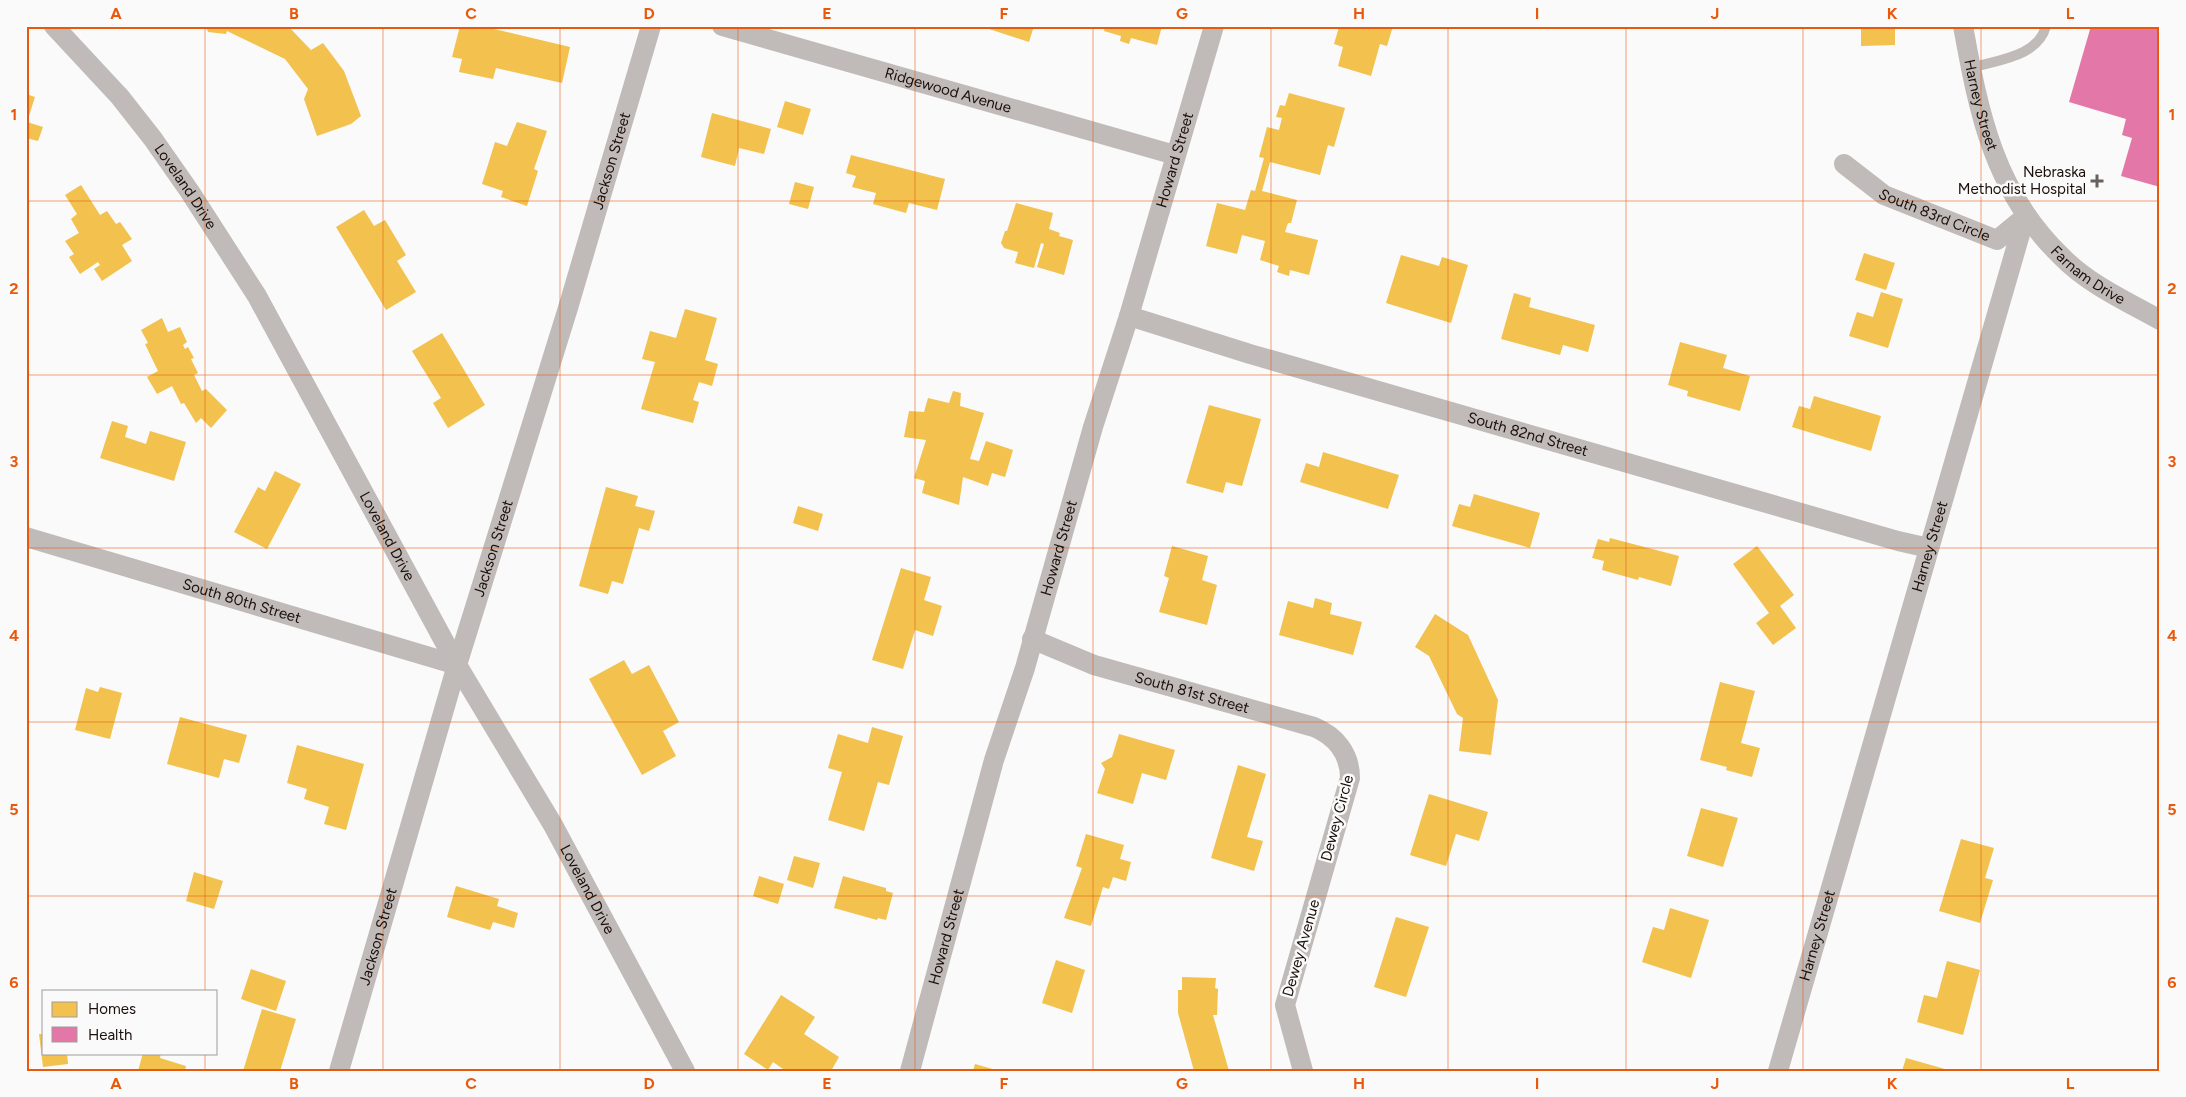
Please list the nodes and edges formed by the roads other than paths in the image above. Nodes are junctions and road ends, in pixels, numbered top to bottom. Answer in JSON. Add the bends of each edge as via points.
{"nodes":[{"id":1,"x":54,"y":26,"type":"edge"},
{"id":2,"x":651,"y":26,"type":"edge"},
{"id":3,"x":722,"y":26,"type":"edge"},
{"id":4,"x":1214,"y":26,"type":"edge"},
{"id":5,"x":1963,"y":26,"type":"edge"},
{"id":6,"x":2046,"y":26,"type":"edge"},
{"id":7,"x":1970,"y":68,"type":"junction"},
{"id":8,"x":1174,"y":155,"type":"junction"},
{"id":9,"x":1844,"y":164,"type":"dead end"},
{"id":10,"x":2025,"y":217,"type":"junction"},
{"id":11,"x":1129,"y":316,"type":"junction"},
{"id":12,"x":2160,"y":320,"type":"edge"},
{"id":13,"x":26,"y":537,"type":"edge"},
{"id":14,"x":1929,"y":548,"type":"junction"},
{"id":15,"x":1032,"y":639,"type":"junction"},
{"id":16,"x":457,"y":665,"type":"junction"},
{"id":17,"x":1344,"y":753,"type":"joint"},
{"id":18,"x":1319,"y":883,"type":"joint"},
{"id":19,"x":339,"y":1071,"type":"edge"},
{"id":20,"x":685,"y":1071,"type":"edge"},
{"id":21,"x":910,"y":1071,"type":"edge"},
{"id":22,"x":1303,"y":1071,"type":"edge"},
{"id":23,"x":1778,"y":1071,"type":"edge"}],
"edges":[{"from":1,"to":16,"type":"street","name":"Loveland Drive","via":[[120,97],[153,139],[252,288]]},
{"from":2,"to":16,"type":"street","name":"Jackson Street","via":[[568,308]]},
{"from":3,"to":8,"type":"street","name":"Ridgewood Avenue"},
{"from":4,"to":8,"type":"street","name":"Howard Street"},
{"from":5,"to":7,"type":"street","name":"Harney Street"},
{"from":6,"to":7,"type":"lane","via":[[2044,35],[2027,52]]},
{"from":7,"to":10,"type":"street","name":"Harney Street","via":[[1989,144]]},
{"from":8,"to":11,"type":"street","name":"Howard Street"},
{"from":9,"to":10,"type":"street","name":"South 83rd Circle","via":[[1884,195],[1998,240]]},
{"from":10,"to":12,"type":"street","name":"Farnam Drive","via":[[2061,257],[2102,288]]},
{"from":10,"to":14,"type":"street","name":"Harney Street"},
{"from":11,"to":14,"type":"street","name":"South 82nd Street","via":[[1250,354]]},
{"from":11,"to":15,"type":"street","name":"Howard Street","via":[[1093,427]]},
{"from":13,"to":16,"type":"street","name":"South 80th Street"},
{"from":14,"to":23,"type":"street","name":"Harney Street"},
{"from":15,"to":17,"type":"street","name":"South 81st Street","via":[[1094,665],[1314,727],[1326,732]]},
{"from":15,"to":21,"type":"street","name":"Howard Street","via":[[994,760]]},
{"from":16,"to":19,"type":"street","name":"Jackson Street"},
{"from":16,"to":20,"type":"street","name":"Loveland Drive","via":[[553,825]]},
{"from":17,"to":18,"type":"street","name":"Dewey Circle","via":[[1350,778]]},
{"from":18,"to":22,"type":"street","name":"Dewey Avenue","via":[[1285,1005]]}]}
